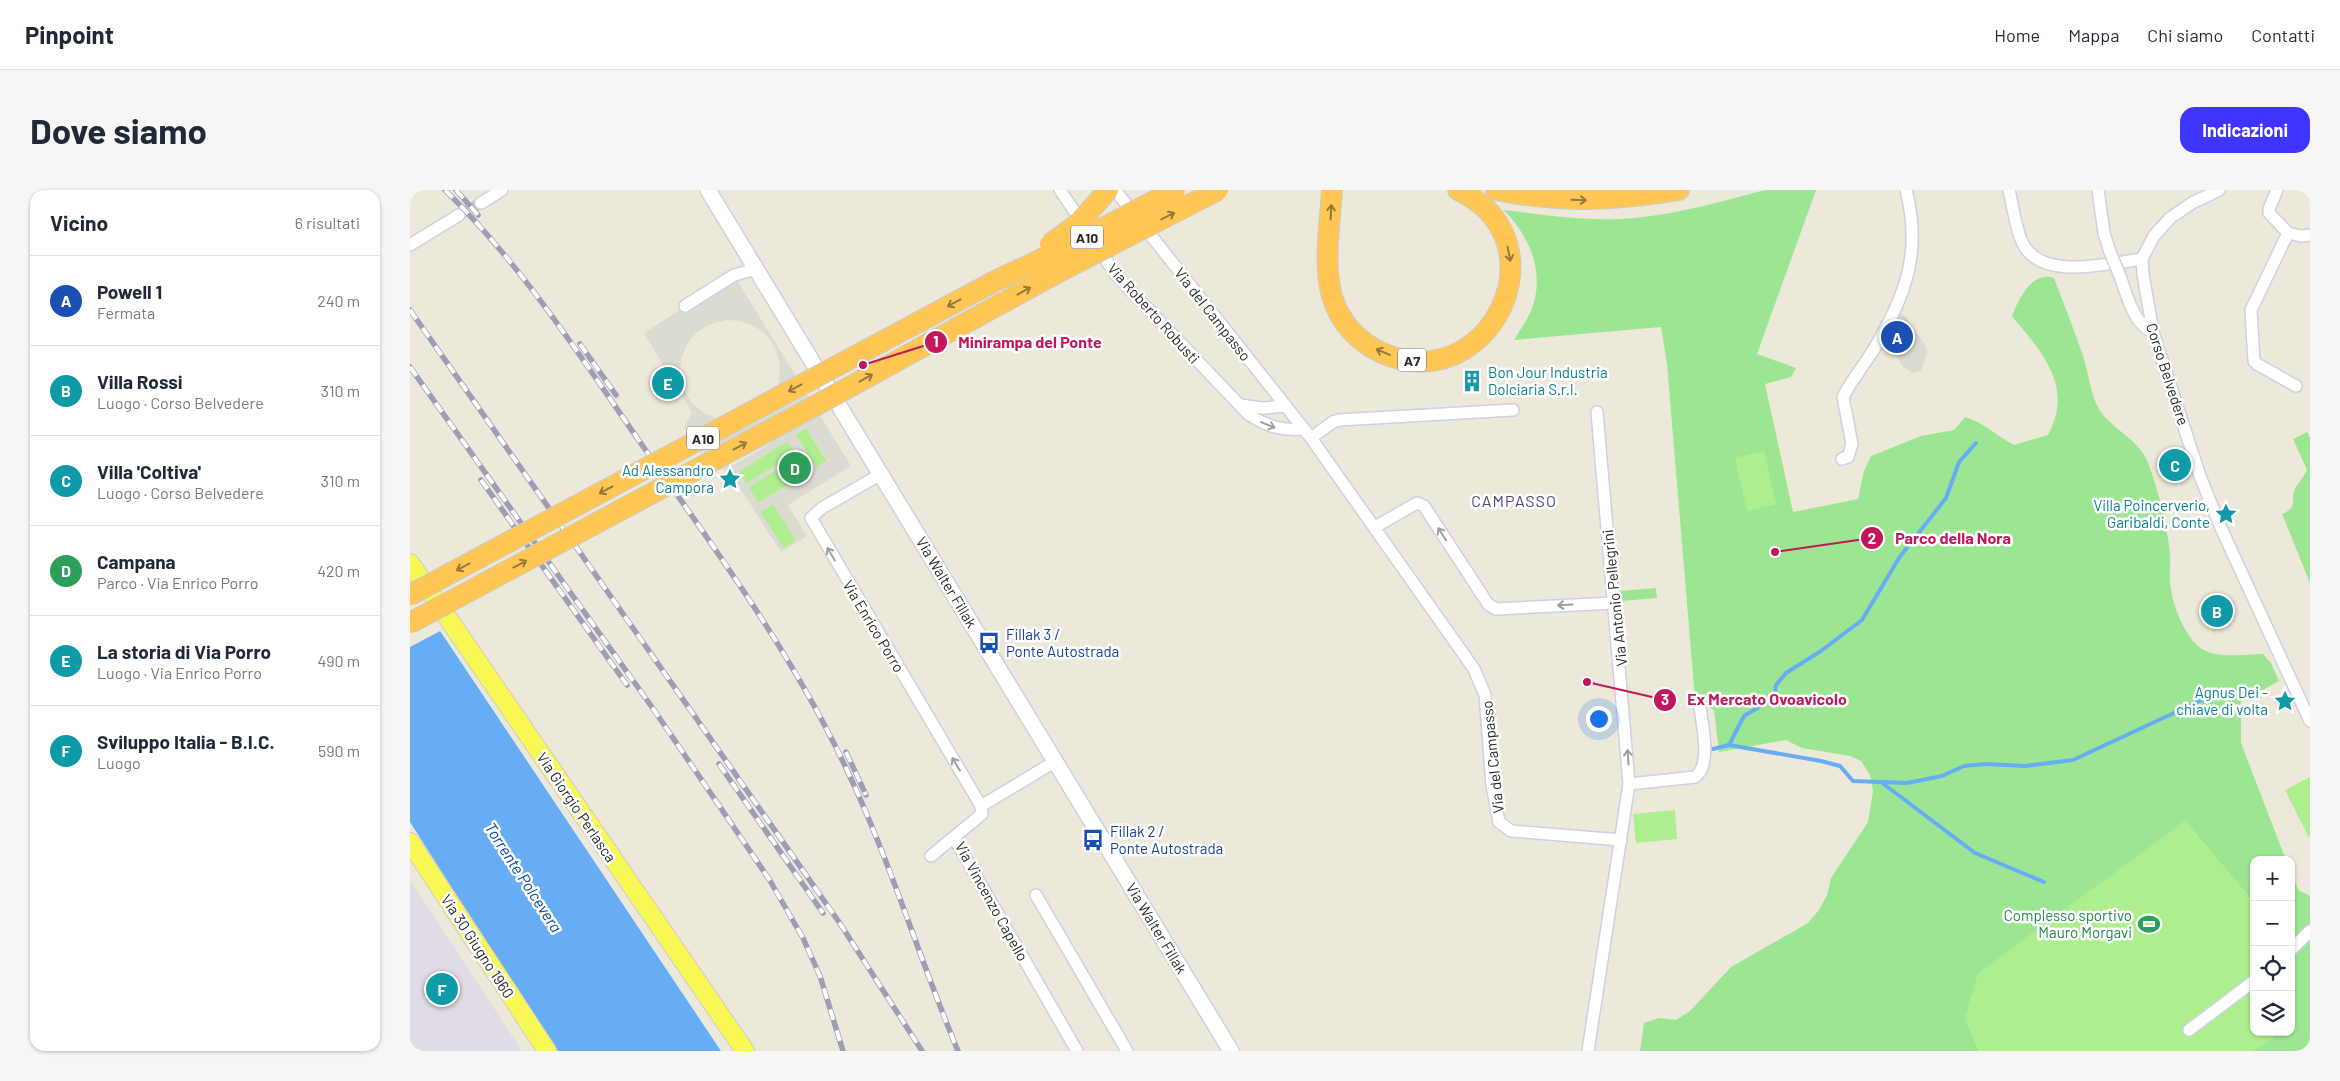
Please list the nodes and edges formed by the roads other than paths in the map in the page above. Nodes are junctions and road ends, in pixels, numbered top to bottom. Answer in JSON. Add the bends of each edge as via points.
{"nodes":[{"id":1,"x":502,"y":190,"type":"edge"},
{"id":2,"x":708,"y":190,"type":"edge"},
{"id":3,"x":1060,"y":190,"type":"edge"},
{"id":4,"x":1108,"y":190,"type":"edge"},
{"id":5,"x":1115,"y":190,"type":"edge"},
{"id":6,"x":1175,"y":190,"type":"edge"},
{"id":7,"x":1218,"y":190,"type":"edge"},
{"id":8,"x":1332,"y":190,"type":"edge"},
{"id":9,"x":1458,"y":190,"type":"edge"},
{"id":10,"x":1496,"y":190,"type":"edge"},
{"id":11,"x":1679,"y":190,"type":"edge"},
{"id":12,"x":1906,"y":190,"type":"edge"},
{"id":13,"x":2009,"y":190,"type":"edge"},
{"id":14,"x":2098,"y":190,"type":"edge"},
{"id":15,"x":2219,"y":190,"type":"edge"},
{"id":16,"x":2277,"y":190,"type":"edge"},
{"id":17,"x":481,"y":203,"type":"tunnel mouth"},
{"id":18,"x":460,"y":215,"type":"tunnel mouth"},
{"id":19,"x":2288,"y":234,"type":"junction"},
{"id":20,"x":2310,"y":235,"type":"edge"},
{"id":21,"x":410,"y":245,"type":"edge"},
{"id":22,"x":2142,"y":259,"type":"junction"},
{"id":23,"x":756,"y":269,"type":"junction"},
{"id":24,"x":997,"y":280,"type":"junction"},
{"id":25,"x":685,"y":306,"type":"dead end"},
{"id":26,"x":2153,"y":332,"type":"junction"},
{"id":27,"x":2296,"y":386,"type":"dead end"},
{"id":28,"x":1239,"y":405,"type":"junction"},
{"id":29,"x":1285,"y":406,"type":"junction"},
{"id":30,"x":1512,"y":410,"type":"dead end"},
{"id":31,"x":1597,"y":412,"type":"dead end"},
{"id":32,"x":1307,"y":433,"type":"junction"},
{"id":33,"x":1842,"y":459,"type":"dead end"},
{"id":34,"x":881,"y":474,"type":"junction"},
{"id":35,"x":1375,"y":527,"type":"junction"},
{"id":36,"x":410,"y":563,"type":"edge"},
{"id":37,"x":410,"y":595,"type":"edge"},
{"id":38,"x":1614,"y":603,"type":"junction"},
{"id":39,"x":410,"y":623,"type":"edge"},
{"id":40,"x":1699,"y":701,"type":"dead end"},
{"id":41,"x":2310,"y":721,"type":"edge"},
{"id":42,"x":1056,"y":761,"type":"junction"},
{"id":43,"x":1629,"y":784,"type":"junction"},
{"id":44,"x":981,"y":806,"type":"junction"},
{"id":45,"x":954,"y":838,"type":"junction"},
{"id":46,"x":1621,"y":840,"type":"junction"},
{"id":47,"x":410,"y":842,"type":"edge"},
{"id":48,"x":931,"y":856,"type":"dead end"},
{"id":49,"x":1036,"y":895,"type":"dead end"},
{"id":50,"x":2310,"y":931,"type":"edge"},
{"id":51,"x":2295,"y":946,"type":"edge"},
{"id":52,"x":2250,"y":984,"type":"edge"},
{"id":53,"x":2189,"y":1030,"type":"dead end"},
{"id":54,"x":546,"y":1051,"type":"edge"},
{"id":55,"x":745,"y":1051,"type":"edge"},
{"id":56,"x":1077,"y":1051,"type":"edge"},
{"id":57,"x":1127,"y":1051,"type":"edge"},
{"id":58,"x":1232,"y":1051,"type":"edge"},
{"id":59,"x":1588,"y":1051,"type":"edge"}],
"edges":[{"from":1,"to":17,"type":"street"},
{"from":2,"to":23,"type":"main road","name":"Via Walter Fillak"},
{"from":3,"to":28,"type":"street","name":"Via Roberto Robusti","via":[[1116,275]]},
{"from":4,"to":24,"type":"highway","number":"A10","bridge":true,"via":[[1079,223]]},
{"from":5,"to":29,"type":"street","name":"Via del Campasso"},
{"from":6,"to":24,"type":"highway","number":"A10","bridge":true},
{"from":39,"to":7,"type":"highway","number":"A10","one_way":true,"bridge":true,"via":[[1053,275]]},
{"from":9,"to":8,"type":"highway","number":"A7","one_way":true,"via":[[1480,202],[1502,231],[1510,254],[1510,284],[1500,313],[1486,332],[1468,347],[1433,360],[1408,360],[1385,354],[1364,342],[1348,327],[1336,308],[1328,273]]},
{"from":10,"to":11,"type":"highway","one_way":true,"via":[[1551,199],[1596,200]]},
{"from":12,"to":33,"type":"street","via":[[1913,226],[1910,272],[1888,324],[1843,397],[1852,444],[1848,457]]},
{"from":13,"to":22,"type":"street","via":[[2022,242],[2043,262],[2059,267]]},
{"from":14,"to":26,"type":"street","bridge":true,"via":[[2110,252],[2138,320],[2145,329]]},
{"from":15,"to":22,"type":"street","via":[[2170,218],[2154,236]]},
{"from":16,"to":19,"type":"street","via":[[2269,213]]},
{"from":18,"to":21,"type":"street"},
{"from":19,"to":20,"type":"street"},
{"from":19,"to":27,"type":"street","via":[[2251,310],[2254,360]]},
{"from":22,"to":26,"type":"street","name":"Corso Belvedere"},
{"from":23,"to":25,"type":"street","via":[[734,275]]},
{"from":23,"to":34,"type":"main road","name":"Via Walter Fillak"},
{"from":24,"to":37,"type":"highway","number":"A10","one_way":true,"bridge":true},
{"from":26,"to":41,"type":"street","name":"Corso Belvedere","via":[[2220,528]]},
{"from":28,"to":29,"type":"street"},
{"from":28,"to":32,"type":"street","name":"Via Roberto Robusti","one_way":true,"via":[[1272,427]]},
{"from":29,"to":32,"type":"street","name":"Via del Campasso"},
{"from":30,"to":32,"type":"street","via":[[1339,420]]},
{"from":31,"to":38,"type":"street","name":"Via Antonio Pellegrini"},
{"from":32,"to":35,"type":"street","name":"Via del Campasso"},
{"from":34,"to":42,"type":"main road","name":"Via Walter Fillak"},
{"from":44,"to":34,"type":"street","name":"Via Enrico Porro","one_way":true,"via":[[810,518]]},
{"from":38,"to":35,"type":"street","one_way":true,"via":[[1496,609],[1488,604],[1424,506],[1417,503]]},
{"from":35,"to":46,"type":"street","name":"Via del Campasso","via":[[1474,669],[1485,695],[1492,785],[1499,822],[1511,831]]},
{"from":36,"to":55,"type":"main road","name":"Via Giorgio Perlasca"},
{"from":43,"to":38,"type":"street","name":"Via Antonio Pellegrini","one_way":true},
{"from":40,"to":43,"type":"street","via":[[1705,750],[1698,775]]},
{"from":42,"to":44,"type":"street","name":"Via Vincenzo Capello"},
{"from":42,"to":58,"type":"main road","name":"Via Walter Fillak"},
{"from":43,"to":46,"type":"street","name":"Via Antonio Pellegrini"},
{"from":44,"to":45,"type":"street","name":"Via Vincenzo Capello","via":[[982,814]]},
{"from":45,"to":48,"type":"street"},
{"from":45,"to":56,"type":"street","name":"Via Vincenzo Capello"},
{"from":46,"to":59,"type":"street"},
{"from":47,"to":54,"type":"main road","name":"Via 30 Giugno 1960"},
{"from":49,"to":57,"type":"street"},
{"from":50,"to":51,"type":"street"},
{"from":52,"to":53,"type":"street"}]}
